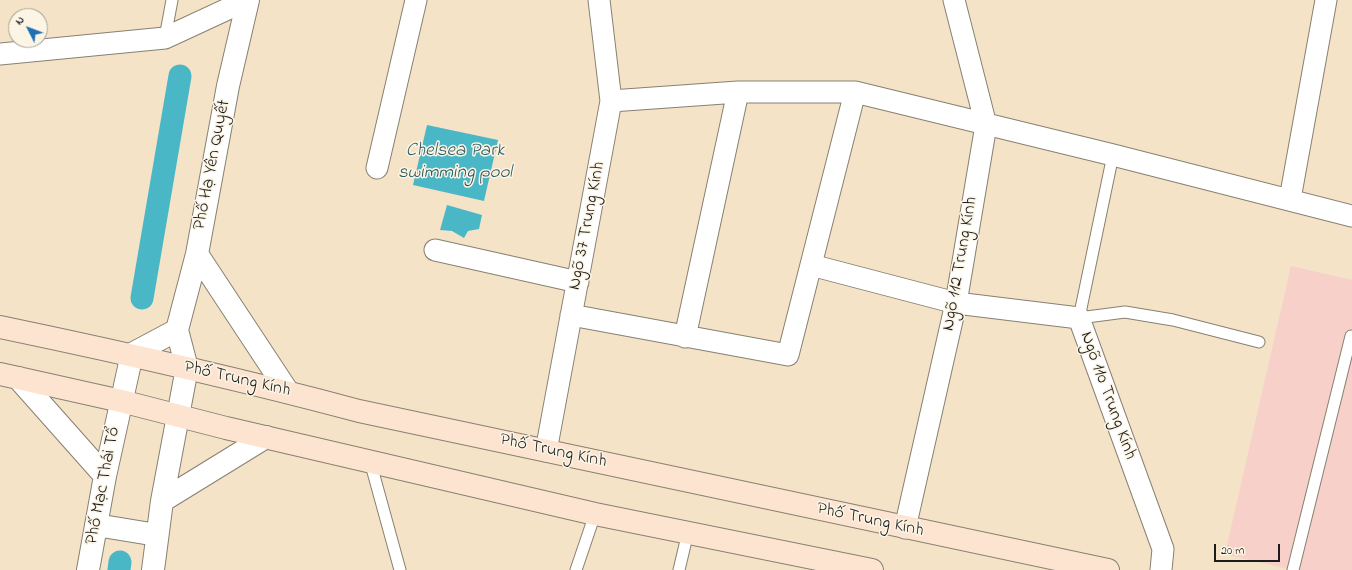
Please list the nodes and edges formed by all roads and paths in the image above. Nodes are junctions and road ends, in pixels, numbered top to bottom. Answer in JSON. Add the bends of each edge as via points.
{"nodes":[{"id":1,"x":172,"y":0,"type":"edge"},
{"id":2,"x":247,"y":0,"type":"edge"},
{"id":3,"x":416,"y":0,"type":"edge"},
{"id":4,"x":598,"y":0,"type":"edge"},
{"id":5,"x":954,"y":0,"type":"edge"},
{"id":6,"x":1326,"y":0,"type":"edge"},
{"id":7,"x":164,"y":38,"type":"junction"},
{"id":8,"x":0,"y":54,"type":"edge"},
{"id":9,"x":738,"y":92,"type":"junction"},
{"id":10,"x":855,"y":92,"type":"junction"},
{"id":11,"x":611,"y":101,"type":"junction"},
{"id":12,"x":986,"y":125,"type":"junction"},
{"id":13,"x":1113,"y":155,"type":"junction"},
{"id":14,"x":377,"y":168,"type":"dead end"},
{"id":15,"x":1290,"y":199,"type":"junction"},
{"id":16,"x":1352,"y":216,"type":"edge"},
{"id":17,"x":435,"y":250,"type":"dead end"},
{"id":18,"x":197,"y":254,"type":"junction"},
{"id":19,"x":811,"y":265,"type":"junction"},
{"id":20,"x":578,"y":282,"type":"junction"},
{"id":21,"x":956,"y":303,"type":"junction"},
{"id":22,"x":571,"y":315,"type":"junction"},
{"id":23,"x":1079,"y":318,"type":"junction"},
{"id":24,"x":0,"y":327,"type":"edge"},
{"id":25,"x":177,"y":330,"type":"junction"},
{"id":26,"x":1351,"y":336,"type":"dead end"},
{"id":27,"x":685,"y":337,"type":"junction"},
{"id":28,"x":1259,"y":342,"type":"dead end"},
{"id":29,"x":132,"y":354,"type":"junction"},
{"id":30,"x":187,"y":368,"type":"junction"},
{"id":31,"x":9,"y":376,"type":"edge"},
{"id":32,"x":288,"y":392,"type":"junction"},
{"id":33,"x":121,"y":401,"type":"junction"},
{"id":34,"x":177,"y":416,"type":"junction"},
{"id":35,"x":266,"y":437,"type":"junction"},
{"id":36,"x":546,"y":451,"type":"junction"},
{"id":37,"x":370,"y":461,"type":"junction"},
{"id":38,"x":104,"y":476,"type":"junction"},
{"id":39,"x":162,"y":501,"type":"junction"},
{"id":40,"x":595,"y":514,"type":"junction"},
{"id":41,"x":96,"y":525,"type":"junction"},
{"id":42,"x":905,"y":528,"type":"junction"},
{"id":43,"x":688,"y":532,"type":"junction"},
{"id":44,"x":157,"y":534,"type":"junction"},
{"id":45,"x":88,"y":570,"type":"edge"},
{"id":46,"x":153,"y":570,"type":"edge"},
{"id":47,"x":400,"y":570,"type":"edge"},
{"id":48,"x":576,"y":570,"type":"edge"},
{"id":49,"x":679,"y":570,"type":"edge"},
{"id":50,"x":872,"y":570,"type":"edge"},
{"id":51,"x":1108,"y":570,"type":"edge"},
{"id":52,"x":1161,"y":570,"type":"edge"},
{"id":53,"x":1293,"y":570,"type":"edge"}],
"edges":[{"from":1,"to":7,"type":"lane"},
{"from":2,"to":7,"type":"street"},
{"from":2,"to":18,"type":"street","name":"Phố Hạ Yên Quyết","via":[[228,86]]},
{"from":3,"to":14,"type":"street"},
{"from":4,"to":11,"type":"street","name":"Ngõ 37 Trung Kính"},
{"from":5,"to":12,"type":"street","name":"Ngõ 112 Trung Kính"},
{"from":6,"to":15,"type":"street"},
{"from":7,"to":8,"type":"street"},
{"from":9,"to":10,"type":"street"},
{"from":9,"to":11,"type":"street"},
{"from":9,"to":27,"type":"street"},
{"from":10,"to":12,"type":"street"},
{"from":10,"to":19,"type":"street"},
{"from":11,"to":20,"type":"street","name":"Ngõ 37 Trung Kính"},
{"from":12,"to":13,"type":"street"},
{"from":12,"to":21,"type":"street","name":"Ngõ 112 Trung Kính"},
{"from":13,"to":15,"type":"street"},
{"from":13,"to":23,"type":"lane"},
{"from":15,"to":16,"type":"street"},
{"from":17,"to":20,"type":"street"},
{"from":18,"to":25,"type":"street","name":"Phố Hạ Yên Quyết"},
{"from":18,"to":32,"type":"street"},
{"from":19,"to":21,"type":"street","name":"Ngõ 110 Trung Kính"},
{"from":19,"to":27,"type":"street","via":[[788,355]]},
{"from":20,"to":22,"type":"street","name":"Ngõ 37 Trung Kính"},
{"from":21,"to":23,"type":"street","name":"Ngõ 110 Trung Kính"},
{"from":21,"to":42,"type":"street","name":"Ngõ 112 Trung Kính"},
{"from":22,"to":27,"type":"street"},
{"from":22,"to":36,"type":"street","name":"Ngõ 37 Trung Kính"},
{"from":23,"to":28,"type":"lane","via":[[1125,312],[1173,320]]},
{"from":23,"to":52,"type":"street","name":"Ngõ 110 Trung Kính","via":[[1163,549]]},
{"from":24,"to":29,"type":"main road","name":"Phố Trung Kính"},
{"from":25,"to":29,"type":"street"},
{"from":25,"to":30,"type":"street","name":"Phố Hạ Yên Quyết"},
{"from":26,"to":53,"type":"lane"},
{"from":29,"to":30,"type":"main road","name":"Phố Trung Kính"},
{"from":29,"to":33,"type":"street","name":"Phố Mạc Thái Tổ"},
{"from":30,"to":32,"type":"main road","name":"Phố Trung Kính"},
{"from":30,"to":34,"type":"street"},
{"from":31,"to":33,"type":"main road"},
{"from":31,"to":38,"type":"street"},
{"from":32,"to":36,"type":"main road","name":"Phố Trung Kính","via":[[359,411]]},
{"from":33,"to":34,"type":"main road"},
{"from":33,"to":38,"type":"street","name":"Phố Mạc Thái Tổ"},
{"from":34,"to":35,"type":"main road"},
{"from":34,"to":39,"type":"street"},
{"from":35,"to":37,"type":"main road"},
{"from":35,"to":39,"type":"street"},
{"from":36,"to":42,"type":"main road","name":"Phố Trung Kính"},
{"from":37,"to":40,"type":"main road"},
{"from":37,"to":47,"type":"lane"},
{"from":38,"to":41,"type":"street","name":"Phố Mạc Thái Tổ"},
{"from":39,"to":44,"type":"street"},
{"from":40,"to":43,"type":"main road"},
{"from":40,"to":48,"type":"lane"},
{"from":41,"to":44,"type":"street"},
{"from":41,"to":45,"type":"street","name":"Phố Mạc Thái Tổ"},
{"from":42,"to":51,"type":"main road","name":"Phố Trung Kính"},
{"from":43,"to":49,"type":"lane"},
{"from":43,"to":50,"type":"main road"},
{"from":44,"to":46,"type":"street"}]}
